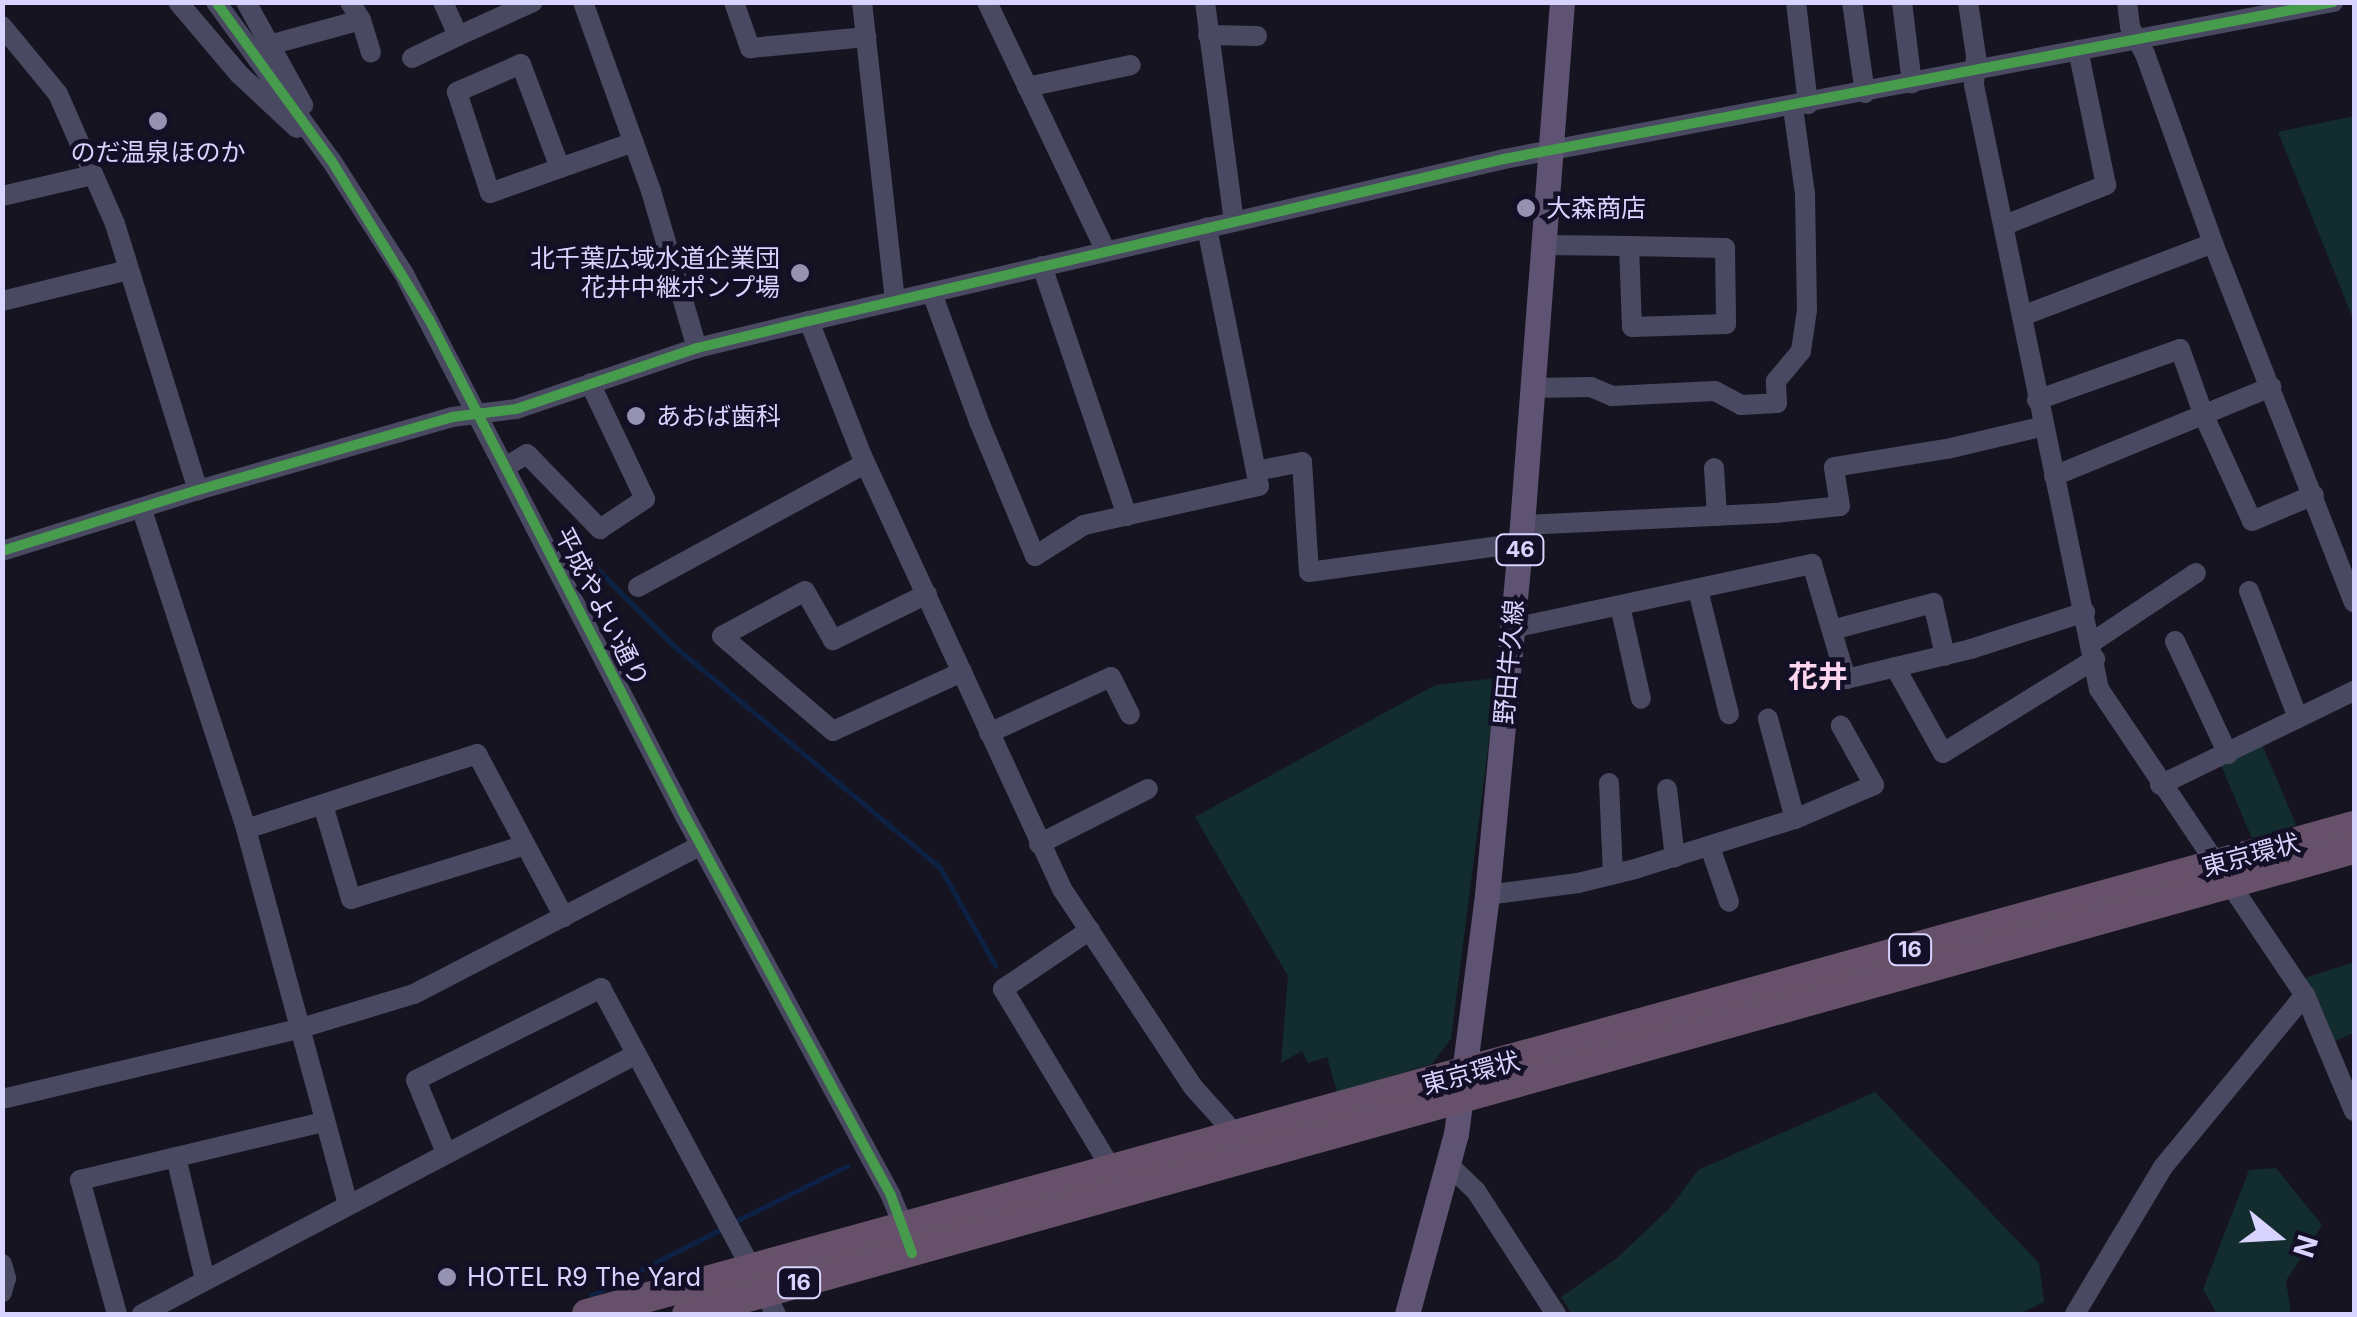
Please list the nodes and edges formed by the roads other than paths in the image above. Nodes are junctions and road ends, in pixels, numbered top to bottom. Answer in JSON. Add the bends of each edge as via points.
{"nodes":[{"id":1,"x":178,"y":2,"type":"edge"},
{"id":2,"x":216,"y":2,"type":"edge"},
{"id":3,"x":246,"y":2,"type":"edge"},
{"id":4,"x":443,"y":2,"type":"edge"},
{"id":5,"x":533,"y":2,"type":"edge"},
{"id":6,"x":583,"y":2,"type":"edge"},
{"id":7,"x":734,"y":2,"type":"edge"},
{"id":8,"x":862,"y":2,"type":"edge"},
{"id":9,"x":987,"y":2,"type":"edge"},
{"id":10,"x":1204,"y":2,"type":"edge"},
{"id":11,"x":1562,"y":2,"type":"edge"},
{"id":12,"x":1796,"y":2,"type":"edge"},
{"id":13,"x":1852,"y":2,"type":"edge"},
{"id":14,"x":1902,"y":2,"type":"edge"},
{"id":15,"x":1968,"y":2,"type":"edge"},
{"id":16,"x":2127,"y":2,"type":"edge"},
{"id":17,"x":2333,"y":2,"type":"edge"},
{"id":18,"x":356,"y":11,"type":"edge"},
{"id":19,"x":2,"y":26,"type":"edge"},
{"id":20,"x":1208,"y":35,"type":"junction"},
{"id":21,"x":458,"y":36,"type":"junction"},
{"id":22,"x":1257,"y":36,"type":"dead end"},
{"id":23,"x":866,"y":37,"type":"junction"},
{"id":24,"x":2135,"y":39,"type":"junction"},
{"id":25,"x":273,"y":44,"type":"junction"},
{"id":26,"x":2078,"y":50,"type":"junction"},
{"id":27,"x":370,"y":52,"type":"dead end"},
{"id":28,"x":412,"y":58,"type":"dead end"},
{"id":29,"x":1131,"y":65,"type":"dead end"},
{"id":30,"x":1976,"y":70,"type":"junction"},
{"id":31,"x":1912,"y":83,"type":"junction"},
{"id":32,"x":1027,"y":86,"type":"junction"},
{"id":33,"x":1865,"y":93,"type":"junction"},
{"id":34,"x":1801,"y":105,"type":"junction"},
{"id":35,"x":634,"y":142,"type":"junction"},
{"id":36,"x":1551,"y":152,"type":"junction"},
{"id":37,"x":331,"y":160,"type":"junction"},
{"id":38,"x":560,"y":168,"type":"junction"},
{"id":39,"x":93,"y":175,"type":"junction"},
{"id":40,"x":2,"y":196,"type":"edge"},
{"id":41,"x":1234,"y":221,"type":"junction"},
{"id":42,"x":2004,"y":226,"type":"junction"},
{"id":43,"x":1207,"y":227,"type":"junction"},
{"id":44,"x":2213,"y":243,"type":"junction"},
{"id":45,"x":1545,"y":245,"type":"junction"},
{"id":46,"x":1629,"y":246,"type":"junction"},
{"id":47,"x":1106,"y":251,"type":"junction"},
{"id":48,"x":1042,"y":266,"type":"junction"},
{"id":49,"x":128,"y":270,"type":"junction"},
{"id":50,"x":932,"y":293,"type":"junction"},
{"id":51,"x":2,"y":301,"type":"edge"},
{"id":52,"x":894,"y":301,"type":"junction"},
{"id":53,"x":2022,"y":316,"type":"junction"},
{"id":54,"x":808,"y":320,"type":"junction"},
{"id":55,"x":696,"y":348,"type":"junction"},
{"id":56,"x":590,"y":383,"type":"junction"},
{"id":57,"x":2271,"y":387,"type":"junction"},
{"id":58,"x":1533,"y":388,"type":"junction"},
{"id":59,"x":2037,"y":400,"type":"junction"},
{"id":60,"x":477,"y":414,"type":"junction"},
{"id":61,"x":2204,"y":416,"type":"junction"},
{"id":62,"x":2044,"y":426,"type":"junction"},
{"id":63,"x":865,"y":464,"type":"junction"},
{"id":64,"x":507,"y":466,"type":"junction"},
{"id":65,"x":1714,"y":468,"type":"dead end"},
{"id":66,"x":1256,"y":471,"type":"junction"},
{"id":67,"x":2054,"y":476,"type":"junction"},
{"id":68,"x":198,"y":490,"type":"junction"},
{"id":69,"x":2314,"y":496,"type":"junction"},
{"id":70,"x":142,"y":510,"type":"junction"},
{"id":71,"x":1127,"y":516,"type":"junction"},
{"id":72,"x":1717,"y":516,"type":"junction"},
{"id":73,"x":1521,"y":534,"type":"junction"},
{"id":74,"x":2,"y":552,"type":"edge"},
{"id":75,"x":2196,"y":573,"type":"dead end"},
{"id":76,"x":638,"y":587,"type":"dead end"},
{"id":77,"x":1698,"y":590,"type":"junction"},
{"id":78,"x":2249,"y":590,"type":"dead end"},
{"id":79,"x":2352,"y":591,"type":"edge"},
{"id":80,"x":927,"y":594,"type":"junction"},
{"id":81,"x":1620,"y":606,"type":"junction"},
{"id":82,"x":2084,"y":612,"type":"junction"},
{"id":83,"x":1513,"y":628,"type":"junction"},
{"id":84,"x":1832,"y":630,"type":"junction"},
{"id":85,"x":2176,"y":642,"type":"dead end"},
{"id":86,"x":2093,"y":651,"type":"junction"},
{"id":87,"x":1945,"y":656,"type":"junction"},
{"id":88,"x":1895,"y":668,"type":"junction"},
{"id":89,"x":962,"y":672,"type":"junction"},
{"id":90,"x":2354,"y":691,"type":"edge"},
{"id":91,"x":1641,"y":700,"type":"dead end"},
{"id":92,"x":1729,"y":714,"type":"dead end"},
{"id":93,"x":1130,"y":716,"type":"dead end"},
{"id":94,"x":1768,"y":718,"type":"dead end"},
{"id":95,"x":2298,"y":718,"type":"junction"},
{"id":96,"x":1841,"y":726,"type":"dead end"},
{"id":97,"x":990,"y":733,"type":"junction"},
{"id":98,"x":2228,"y":754,"type":"junction"},
{"id":99,"x":1609,"y":783,"type":"dead end"},
{"id":100,"x":2160,"y":785,"type":"junction"},
{"id":101,"x":1148,"y":789,"type":"dead end"},
{"id":102,"x":1667,"y":789,"type":"dead end"},
{"id":103,"x":323,"y":804,"type":"junction"},
{"id":104,"x":1795,"y":818,"type":"junction"},
{"id":105,"x":2354,"y":826,"type":"edge"},
{"id":106,"x":246,"y":829,"type":"junction"},
{"id":107,"x":1039,"y":844,"type":"junction"},
{"id":108,"x":525,"y":845,"type":"junction"},
{"id":109,"x":700,"y":845,"type":"junction"},
{"id":110,"x":1710,"y":847,"type":"junction"},
{"id":111,"x":2354,"y":849,"type":"edge"},
{"id":112,"x":1675,"y":858,"type":"junction"},
{"id":113,"x":1612,"y":874,"type":"junction"},
{"id":114,"x":2223,"y":874,"type":"junction"},
{"id":115,"x":1487,"y":895,"type":"junction"},
{"id":116,"x":1729,"y":902,"type":"dead end"},
{"id":117,"x":564,"y":917,"type":"junction"},
{"id":118,"x":1090,"y":930,"type":"junction"},
{"id":119,"x":2305,"y":994,"type":"junction"},
{"id":120,"x":298,"y":1030,"type":"junction"},
{"id":121,"x":635,"y":1055,"type":"junction"},
{"id":122,"x":1463,"y":1088,"type":"junction"},
{"id":123,"x":2,"y":1099,"type":"edge"},
{"id":124,"x":2353,"y":1104,"type":"edge"},
{"id":125,"x":324,"y":1122,"type":"junction"},
{"id":126,"x":1239,"y":1138,"type":"junction"},
{"id":127,"x":446,"y":1153,"type":"junction"},
{"id":128,"x":176,"y":1157,"type":"junction"},
{"id":129,"x":1449,"y":1165,"type":"junction"},
{"id":130,"x":1113,"y":1171,"type":"junction"},
{"id":131,"x":348,"y":1204,"type":"junction"},
{"id":132,"x":909,"y":1241,"type":"junction"},
{"id":133,"x":2,"y":1264,"type":"edge"},
{"id":134,"x":205,"y":1280,"type":"junction"},
{"id":135,"x":763,"y":1291,"type":"edge"},
{"id":136,"x":2,"y":1292,"type":"edge"},
{"id":137,"x":117,"y":1314,"type":"edge"},
{"id":138,"x":142,"y":1314,"type":"edge"},
{"id":139,"x":587,"y":1314,"type":"edge"},
{"id":140,"x":687,"y":1314,"type":"edge"},
{"id":141,"x":1408,"y":1314,"type":"edge"},
{"id":142,"x":1556,"y":1314,"type":"edge"},
{"id":143,"x":2076,"y":1314,"type":"edge"}],
"edges":[{"from":1,"to":37,"type":"street","via":[[240,74]]},
{"from":2,"to":37,"type":"street","name":"平成やよい通り"},
{"from":3,"to":25,"type":"street"},
{"from":4,"to":21,"type":"street"},
{"from":5,"to":21,"type":"street"},
{"from":6,"to":35,"type":"street"},
{"from":7,"to":23,"type":"street","via":[[750,48]]},
{"from":8,"to":23,"type":"street"},
{"from":9,"to":32,"type":"street"},
{"from":10,"to":20,"type":"street"},
{"from":11,"to":36,"type":"main road","name":"野田牛久線","number":"46"},
{"from":12,"to":34,"type":"street"},
{"from":13,"to":33,"type":"street"},
{"from":14,"to":31,"type":"street"},
{"from":15,"to":30,"type":"street"},
{"from":16,"to":24,"type":"street"},
{"from":17,"to":24,"type":"street"},
{"from":18,"to":25,"type":"street"},
{"from":18,"to":27,"type":"street"},
{"from":19,"to":39,"type":"street","via":[[58,94]]},
{"from":20,"to":22,"type":"street"},
{"from":20,"to":41,"type":"street"},
{"from":21,"to":28,"type":"street"},
{"from":23,"to":52,"type":"street"},
{"from":24,"to":26,"type":"street"},
{"from":24,"to":44,"type":"street"},
{"from":25,"to":37,"type":"street"},
{"from":26,"to":30,"type":"street"},
{"from":26,"to":42,"type":"street","via":[[2106,185]]},
{"from":29,"to":32,"type":"street"},
{"from":30,"to":31,"type":"street"},
{"from":30,"to":42,"type":"street"},
{"from":31,"to":33,"type":"street"},
{"from":32,"to":47,"type":"street"},
{"from":33,"to":34,"type":"street"},
{"from":34,"to":36,"type":"street"},
{"from":34,"to":58,"type":"street","via":[[1808,310],[1801,351],[1776,381],[1777,402],[1741,404],[1715,391],[1612,396],[1592,387]]},
{"from":35,"to":38,"type":"street"},
{"from":35,"to":55,"type":"street"},
{"from":36,"to":41,"type":"street"},
{"from":36,"to":45,"type":"main road","name":"野田牛久線","number":"46"},
{"from":37,"to":60,"type":"street","name":"平成やよい通り","via":[[412,289]]},
{"from":38,"to":38,"type":"street","via":[[490,193],[457,92],[521,64]]},
{"from":39,"to":40,"type":"street"},
{"from":39,"to":49,"type":"street"},
{"from":41,"to":43,"type":"street"},
{"from":42,"to":53,"type":"street"},
{"from":43,"to":47,"type":"street"},
{"from":43,"to":66,"type":"street"},
{"from":44,"to":53,"type":"street"},
{"from":44,"to":57,"type":"street"},
{"from":45,"to":46,"type":"street"},
{"from":45,"to":58,"type":"main road","name":"野田牛久線","number":"46"},
{"from":46,"to":46,"type":"street","via":[[1725,248],[1727,333],[1632,327]]},
{"from":47,"to":48,"type":"street"},
{"from":48,"to":50,"type":"street"},
{"from":48,"to":71,"type":"street"},
{"from":49,"to":51,"type":"street"},
{"from":49,"to":68,"type":"street"},
{"from":50,"to":52,"type":"street"},
{"from":50,"to":71,"type":"street","via":[[1035,556],[1084,525]]},
{"from":52,"to":54,"type":"street"},
{"from":53,"to":59,"type":"street"},
{"from":54,"to":55,"type":"street"},
{"from":54,"to":63,"type":"street"},
{"from":55,"to":56,"type":"street"},
{"from":56,"to":60,"type":"street","via":[[516,410]]},
{"from":56,"to":64,"type":"street","via":[[645,499],[600,530],[527,454]]},
{"from":57,"to":61,"type":"street"},
{"from":57,"to":69,"type":"street"},
{"from":58,"to":73,"type":"main road","name":"野田牛久線","number":"46"},
{"from":59,"to":61,"type":"street","via":[[2180,349]]},
{"from":59,"to":62,"type":"street"},
{"from":60,"to":64,"type":"street","name":"平成やよい通り"},
{"from":60,"to":68,"type":"street"},
{"from":61,"to":67,"type":"street"},
{"from":61,"to":69,"type":"street","via":[[2252,521]]},
{"from":62,"to":67,"type":"street"},
{"from":62,"to":72,"type":"street","via":[[1834,467],[1840,506]]},
{"from":63,"to":76,"type":"street"},
{"from":63,"to":80,"type":"street"},
{"from":64,"to":109,"type":"street","name":"平成やよい通り"},
{"from":65,"to":72,"type":"street"},
{"from":66,"to":71,"type":"street","via":[[1260,486]]},
{"from":66,"to":73,"type":"street","via":[[1302,462],[1309,572]]},
{"from":67,"to":82,"type":"street"},
{"from":68,"to":70,"type":"street"},
{"from":69,"to":79,"type":"street"},
{"from":70,"to":74,"type":"street"},
{"from":70,"to":106,"type":"street"},
{"from":72,"to":73,"type":"street"},
{"from":73,"to":83,"type":"main road","name":"野田牛久線","number":"46"},
{"from":75,"to":86,"type":"street"},
{"from":77,"to":81,"type":"street"},
{"from":77,"to":84,"type":"street","via":[[1812,564]]},
{"from":77,"to":92,"type":"street"},
{"from":78,"to":95,"type":"street"},
{"from":80,"to":89,"type":"street"},
{"from":80,"to":89,"type":"street","via":[[833,640],[805,592],[722,636],[834,730]]},
{"from":81,"to":83,"type":"street"},
{"from":81,"to":91,"type":"street"},
{"from":82,"to":86,"type":"street"},
{"from":82,"to":87,"type":"street"},
{"from":83,"to":115,"type":"main road","name":"野田牛久線","number":"46"},
{"from":84,"to":87,"type":"street","via":[[1933,603]]},
{"from":84,"to":88,"type":"street","via":[[1846,679]]},
{"from":85,"to":98,"type":"street"},
{"from":86,"to":88,"type":"street","via":[[1942,753]]},
{"from":86,"to":100,"type":"street","via":[[2099,689]]},
{"from":87,"to":88,"type":"street"},
{"from":89,"to":97,"type":"street"},
{"from":90,"to":95,"type":"street"},
{"from":93,"to":97,"type":"street","via":[[1111,677]]},
{"from":94,"to":104,"type":"street"},
{"from":95,"to":98,"type":"street"},
{"from":96,"to":104,"type":"street","via":[[1874,785]]},
{"from":97,"to":107,"type":"street"},
{"from":98,"to":100,"type":"street"},
{"from":99,"to":113,"type":"street"},
{"from":100,"to":114,"type":"street"},
{"from":101,"to":107,"type":"street"},
{"from":102,"to":112,"type":"street"},
{"from":103,"to":106,"type":"street"},
{"from":103,"to":108,"type":"street","via":[[477,754]]},
{"from":103,"to":108,"type":"street","via":[[351,899]]},
{"from":104,"to":110,"type":"street"},
{"from":105,"to":114,"type":"highway","name":"東京環状","number":"16"},
{"from":106,"to":120,"type":"street"},
{"from":107,"to":118,"type":"street"},
{"from":108,"to":117,"type":"street"},
{"from":109,"to":117,"type":"street"},
{"from":109,"to":132,"type":"street","name":"平成やよい通り"},
{"from":110,"to":112,"type":"street"},
{"from":110,"to":116,"type":"street"},
{"from":111,"to":114,"type":"highway","name":"東京環状","number":"16"},
{"from":112,"to":113,"type":"street"},
{"from":113,"to":115,"type":"street"},
{"from":114,"to":119,"type":"street"},
{"from":114,"to":122,"type":"highway","name":"東京環状","number":"16"},
{"from":115,"to":122,"type":"main road","name":"野田牛久線","number":"46"},
{"from":117,"to":120,"type":"street","via":[[414,994]]},
{"from":118,"to":126,"type":"street","via":[[1193,1087]]},
{"from":118,"to":130,"type":"street","via":[[1003,989]]},
{"from":119,"to":124,"type":"street"},
{"from":119,"to":143,"type":"street","via":[[2163,1166]]},
{"from":120,"to":123,"type":"street"},
{"from":120,"to":125,"type":"street"},
{"from":121,"to":127,"type":"street"},
{"from":121,"to":127,"type":"street","via":[[601,988],[416,1080]]},
{"from":121,"to":135,"type":"street"},
{"from":122,"to":126,"type":"highway","name":"東京環状","number":"16"},
{"from":122,"to":129,"type":"main road","name":"野田牛久線","number":"46"},
{"from":122,"to":132,"type":"highway","name":"東京環状","number":"16"},
{"from":125,"to":128,"type":"street"},
{"from":125,"to":131,"type":"street"},
{"from":126,"to":130,"type":"highway","name":"東京環状","number":"16"},
{"from":127,"to":131,"type":"street"},
{"from":128,"to":134,"type":"street"},
{"from":128,"to":137,"type":"street","via":[[80,1180]]},
{"from":129,"to":141,"type":"main road","name":"野田牛久線","number":"46"},
{"from":129,"to":142,"type":"street","via":[[1476,1191]]},
{"from":130,"to":132,"type":"highway","name":"東京環状","number":"16"},
{"from":131,"to":134,"type":"street"},
{"from":132,"to":135,"type":"highway","name":"東京環状","number":"16"},
{"from":133,"to":136,"type":"street"},
{"from":134,"to":138,"type":"street"},
{"from":135,"to":139,"type":"highway","name":"東京環状","number":"16"},
{"from":135,"to":140,"type":"highway","name":"東京環状","number":"16"}]}
